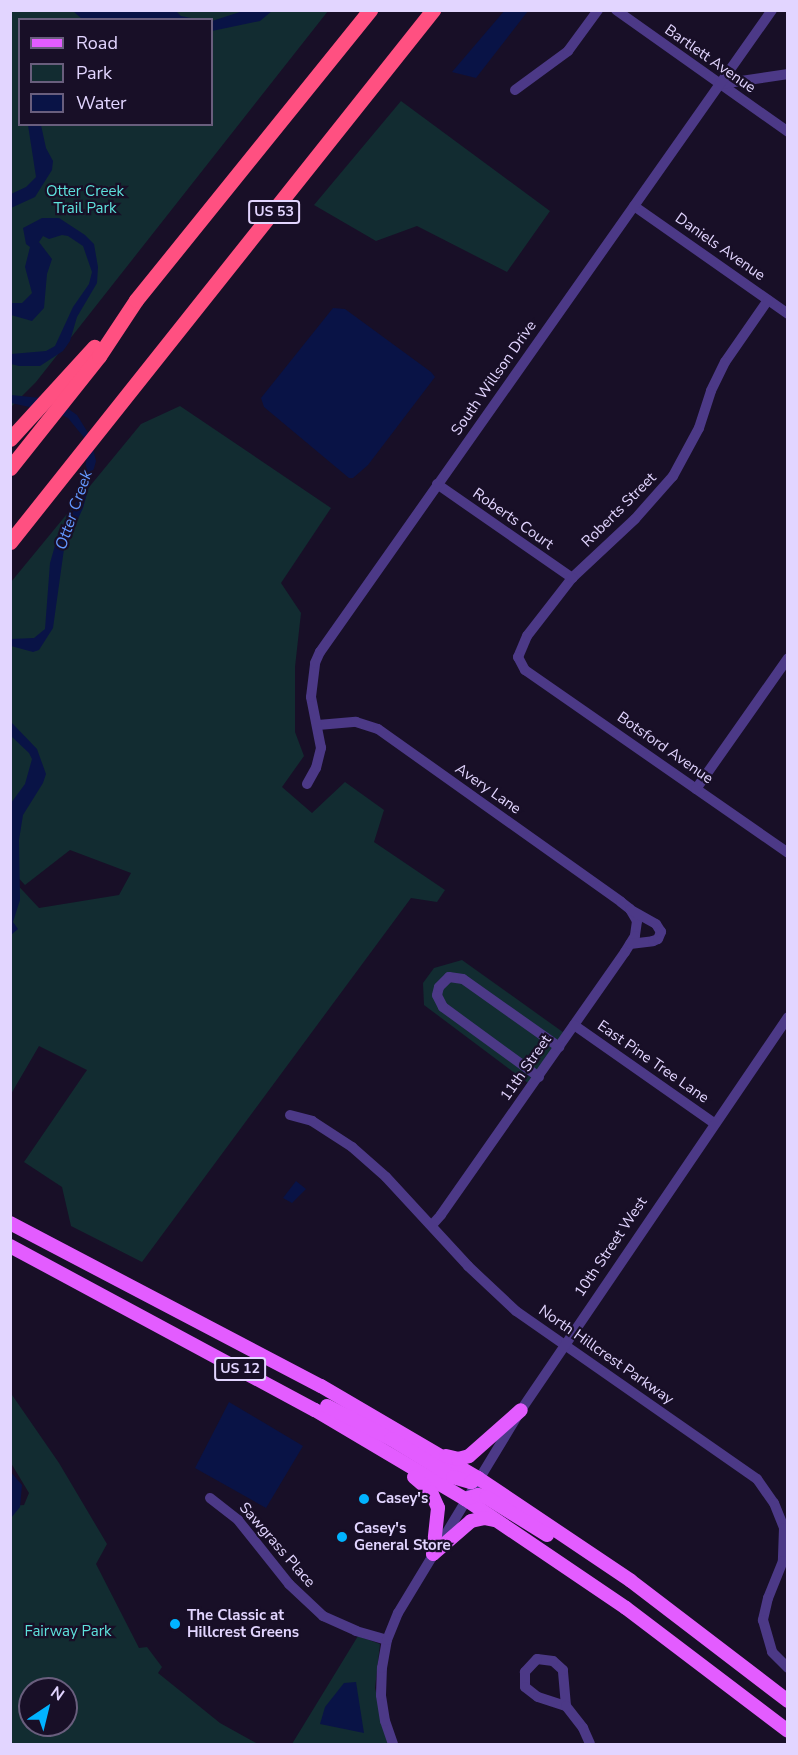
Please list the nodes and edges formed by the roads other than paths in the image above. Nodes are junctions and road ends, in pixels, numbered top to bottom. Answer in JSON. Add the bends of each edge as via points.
{"nodes":[{"id":1,"x":370,"y":10,"type":"edge"},
{"id":2,"x":433,"y":10,"type":"edge"},
{"id":3,"x":598,"y":10,"type":"edge"},
{"id":4,"x":615,"y":10,"type":"edge"},
{"id":5,"x":772,"y":10,"type":"edge"},
{"id":6,"x":788,"y":74,"type":"edge"},
{"id":7,"x":721,"y":84,"type":"junction"},
{"id":8,"x":515,"y":90,"type":"dead end"},
{"id":9,"x":788,"y":132,"type":"edge"},
{"id":10,"x":634,"y":206,"type":"junction"},
{"id":11,"x":768,"y":300,"type":"junction"},
{"id":12,"x":788,"y":314,"type":"edge"},
{"id":13,"x":96,"y":352,"type":"junction"},
{"id":14,"x":11,"y":439,"type":"edge"},
{"id":15,"x":10,"y":468,"type":"edge"},
{"id":16,"x":437,"y":484,"type":"junction"},
{"id":17,"x":43,"y":503,"type":"junction"},
{"id":18,"x":10,"y":542,"type":"edge"},
{"id":19,"x":10,"y":549,"type":"edge"},
{"id":20,"x":572,"y":578,"type":"junction"},
{"id":21,"x":788,"y":658,"type":"edge"},
{"id":22,"x":525,"y":669,"type":"joint"},
{"id":23,"x":318,"y":725,"type":"junction"},
{"id":24,"x":307,"y":784,"type":"dead end"},
{"id":25,"x":696,"y":789,"type":"junction"},
{"id":26,"x":788,"y":853,"type":"edge"},
{"id":27,"x":630,"y":909,"type":"junction"},
{"id":28,"x":630,"y":944,"type":"junction"},
{"id":29,"x":786,"y":1023,"type":"edge"},
{"id":30,"x":574,"y":1025,"type":"junction"},
{"id":31,"x":559,"y":1047,"type":"junction"},
{"id":32,"x":539,"y":1077,"type":"junction"},
{"id":33,"x":290,"y":1115,"type":"dead end"},
{"id":34,"x":714,"y":1123,"type":"junction"},
{"id":35,"x":10,"y":1223,"type":"edge"},
{"id":36,"x":432,"y":1225,"type":"junction"},
{"id":37,"x":10,"y":1246,"type":"edge"},
{"id":38,"x":563,"y":1346,"type":"junction"},
{"id":39,"x":226,"y":1362,"type":"junction"},
{"id":40,"x":252,"y":1376,"type":"junction"},
{"id":41,"x":520,"y":1410,"type":"junction"},
{"id":42,"x":440,"y":1455,"type":"junction"},
{"id":43,"x":478,"y":1478,"type":"junction"},
{"id":44,"x":210,"y":1498,"type":"dead end"},
{"id":45,"x":465,"y":1499,"type":"junction"},
{"id":46,"x":499,"y":1521,"type":"junction"},
{"id":47,"x":433,"y":1554,"type":"junction"},
{"id":48,"x":630,"y":1581,"type":"junction"},
{"id":49,"x":387,"y":1640,"type":"junction"},
{"id":50,"x":788,"y":1668,"type":"edge"},
{"id":51,"x":788,"y":1701,"type":"edge"},
{"id":52,"x":566,"y":1706,"type":"junction"},
{"id":53,"x":788,"y":1731,"type":"edge"},
{"id":54,"x":393,"y":1744,"type":"edge"},
{"id":55,"x":590,"y":1744,"type":"edge"}],
"edges":[{"from":1,"to":13,"type":"highway"},
{"from":2,"to":17,"type":"highway","number":"US 53"},
{"from":3,"to":8,"type":"street","via":[[568,51]]},
{"from":4,"to":7,"type":"street","name":"Bartlett Avenue"},
{"from":5,"to":7,"type":"street","name":"South Willson Drive"},
{"from":6,"to":7,"type":"street"},
{"from":7,"to":9,"type":"street","name":"Bartlett Avenue"},
{"from":7,"to":10,"type":"street","name":"South Willson Drive"},
{"from":10,"to":11,"type":"street","name":"Daniels Avenue"},
{"from":10,"to":16,"type":"street","name":"South Willson Drive"},
{"from":11,"to":12,"type":"street","name":"Daniels Avenue"},
{"from":11,"to":20,"type":"street","name":"Roberts Street","via":[[725,362],[699,428],[673,476],[635,519]]},
{"from":13,"to":14,"type":"highway"},
{"from":13,"to":15,"type":"highway"},
{"from":16,"to":20,"type":"street","name":"Roberts Court"},
{"from":16,"to":23,"type":"street","name":"South Willson Drive","via":[[320,652],[311,697]]},
{"from":17,"to":18,"type":"highway","number":"US 53"},
{"from":17,"to":19,"type":"highway"},
{"from":20,"to":22,"type":"street","name":"Roberts Street","via":[[527,636],[518,657]]},
{"from":21,"to":25,"type":"street"},
{"from":22,"to":25,"type":"street","name":"Botsford Avenue"},
{"from":23,"to":24,"type":"street","name":"South Willson Drive","via":[[320,758]]},
{"from":23,"to":27,"type":"street","name":"Avery Lane","via":[[356,722],[378,729]]},
{"from":25,"to":26,"type":"street","name":"Botsford Avenue"},
{"from":27,"to":28,"type":"street","name":"11th Street","via":[[637,925]]},
{"from":27,"to":28,"type":"street","name":"Avery Lane","via":[[656,924],[661,932],[653,941]]},
{"from":28,"to":30,"type":"street","name":"11th Street"},
{"from":29,"to":34,"type":"street","name":"10th Street West"},
{"from":30,"to":31,"type":"street","name":"11th Street"},
{"from":30,"to":34,"type":"street","name":"East Pine Tree Lane"},
{"from":31,"to":32,"type":"street","name":"11th Street"},
{"from":31,"to":32,"type":"street","via":[[463,979],[449,977],[439,987],[437,995],[443,1007]]},
{"from":32,"to":36,"type":"street","name":"11th Street"},
{"from":33,"to":36,"type":"street","name":"North Hillcrest Parkway","via":[[312,1121],[352,1147]]},
{"from":34,"to":38,"type":"street","name":"10th Street West"},
{"from":35,"to":42,"type":"main road","number":"US 12","via":[[292,1370]]},
{"from":36,"to":38,"type":"street","name":"North Hillcrest Parkway","via":[[499,1296]]},
{"from":37,"to":39,"type":"main road","number":"US 12"},
{"from":38,"to":41,"type":"street","name":"10th Street West"},
{"from":38,"to":50,"type":"street","name":"North Hillcrest Parkway","via":[[746,1469],[767,1491],[779,1514],[785,1542],[780,1574],[764,1610],[764,1631],[772,1652]]},
{"from":39,"to":40,"type":"main road","number":"US 12"},
{"from":39,"to":43,"type":"main road","via":[[269,1376],[391,1439],[453,1477],[471,1482]]},
{"from":40,"to":45,"type":"main road","number":"US 12"},
{"from":40,"to":47,"type":"main road","via":[[283,1399],[426,1485],[438,1508]]},
{"from":41,"to":42,"type":"main road","via":[[469,1456],[458,1459]]},
{"from":41,"to":43,"type":"street","name":"10th Street West"},
{"from":42,"to":43,"type":"main road","number":"US 12"},
{"from":43,"to":45,"type":"street","name":"10th Street West"},
{"from":43,"to":48,"type":"main road","number":"US 12"},
{"from":44,"to":49,"type":"street","name":"Sawgrass Place","via":[[238,1520],[289,1584],[323,1616]]},
{"from":45,"to":46,"type":"main road","number":"US 12"},
{"from":45,"to":47,"type":"street","name":"10th Street West"},
{"from":45,"to":48,"type":"main road","via":[[486,1497]]},
{"from":46,"to":47,"type":"main road","via":[[471,1521]]},
{"from":46,"to":53,"type":"main road","number":"US 12","via":[[626,1608]]},
{"from":47,"to":49,"type":"street","name":"10th Street West","via":[[398,1613]]},
{"from":48,"to":51,"type":"main road","number":"US 12"},
{"from":49,"to":54,"type":"street","name":"10th Street West","via":[[381,1695]]},
{"from":52,"to":52,"type":"street","via":[[563,1671],[546,1658],[537,1659],[525,1672],[525,1687],[538,1697]]},
{"from":52,"to":55,"type":"street"}]}
